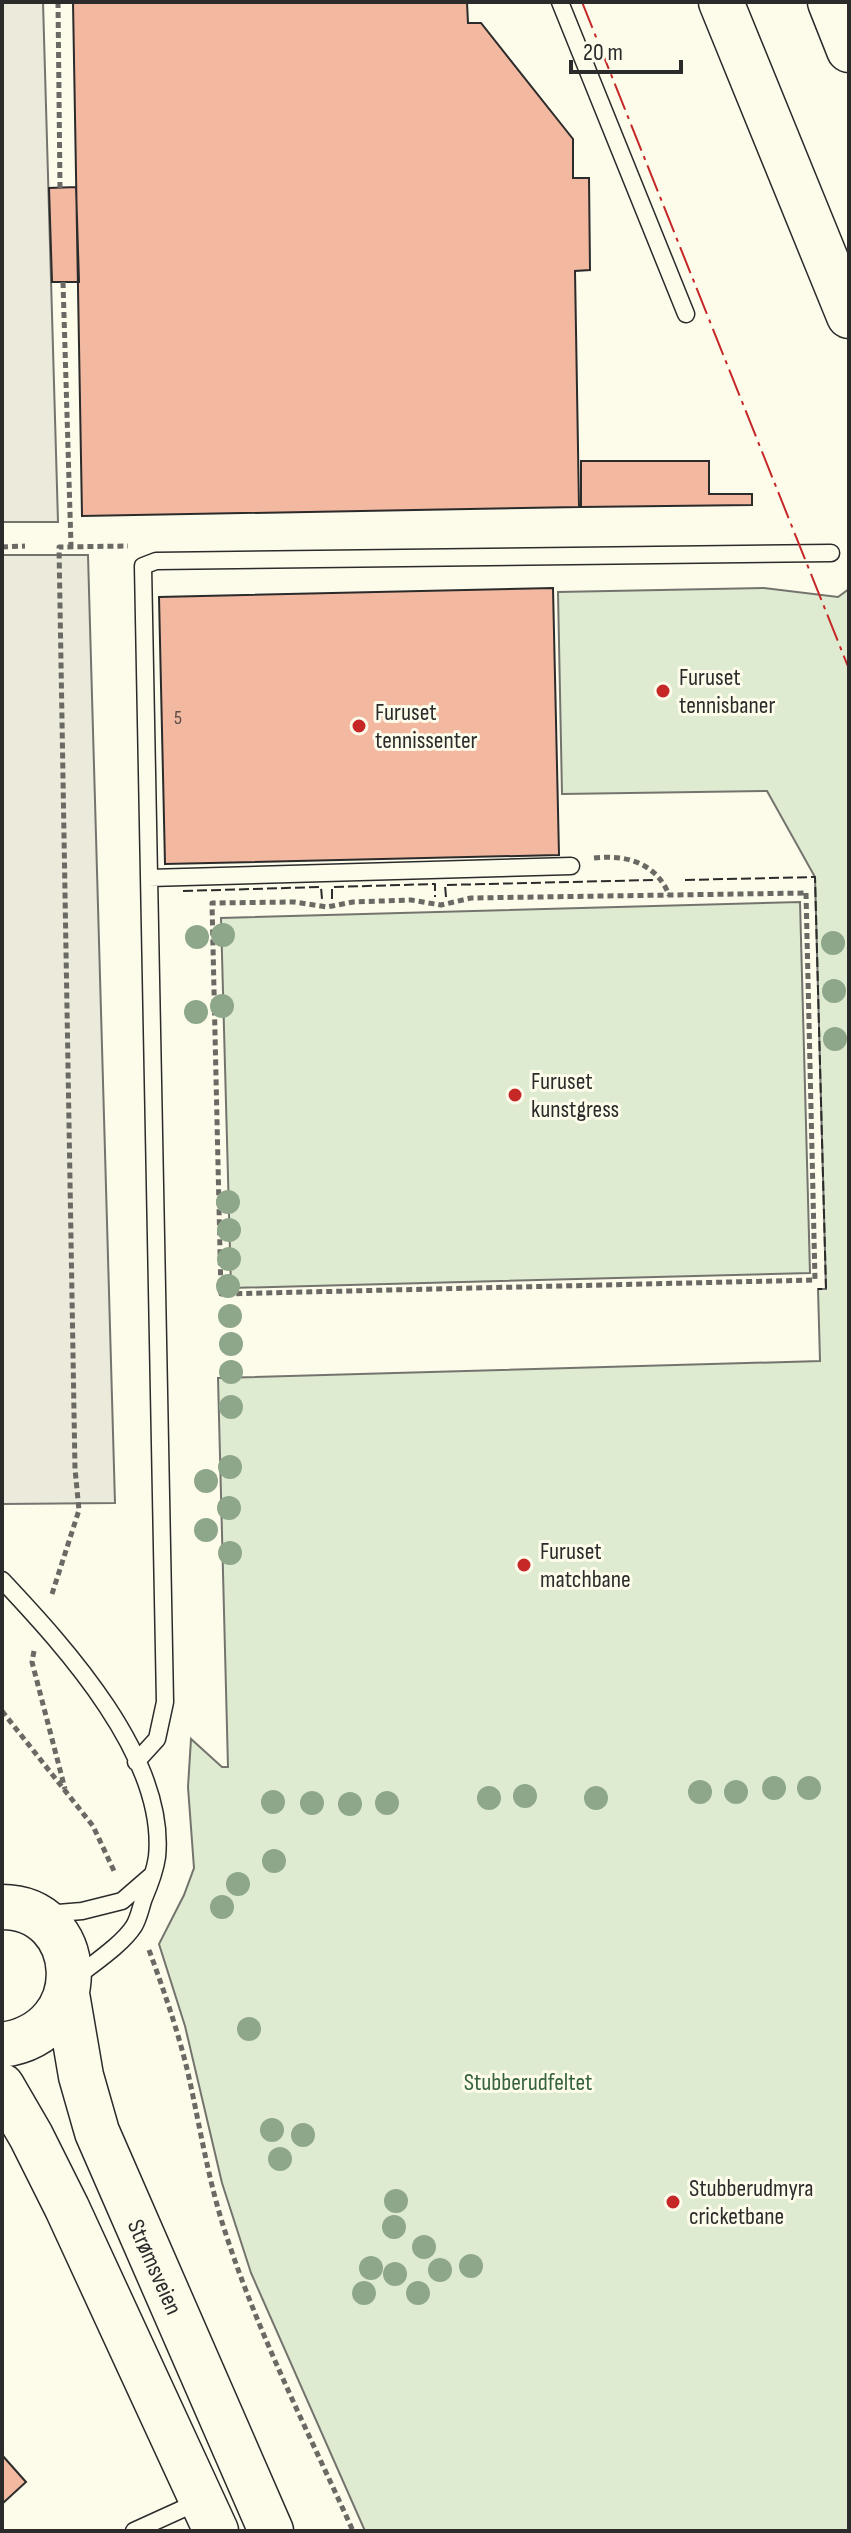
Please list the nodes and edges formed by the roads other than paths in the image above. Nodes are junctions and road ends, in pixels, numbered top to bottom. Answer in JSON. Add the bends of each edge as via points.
{"nodes":[{"id":1,"x":560,"y":2,"type":"edge"},
{"id":2,"x":721,"y":2,"type":"edge"},
{"id":3,"x":830,"y":2,"type":"edge"},
{"id":4,"x":849,"y":50,"type":"edge"},
{"id":5,"x":686,"y":314,"type":"dead end"},
{"id":6,"x":849,"y":316,"type":"edge"},
{"id":7,"x":831,"y":553,"type":"dead end"},
{"id":8,"x":571,"y":866,"type":"road end"},
{"id":9,"x":149,"y":878,"type":"junction"},
{"id":10,"x":2,"y":1580,"type":"edge"},
{"id":11,"x":136,"y":1762,"type":"junction"},
{"id":12,"x":2,"y":1874,"type":"edge"},
{"id":13,"x":153,"y":1874,"type":"junction"},
{"id":14,"x":21,"y":1911,"type":"edge"},
{"id":15,"x":68,"y":1988,"type":"junction"},
{"id":16,"x":2,"y":2045,"type":"edge"},
{"id":17,"x":2,"y":2086,"type":"edge"},
{"id":18,"x":209,"y":2516,"type":"edge"},
{"id":19,"x":134,"y":2531,"type":"edge"},
{"id":20,"x":271,"y":2531,"type":"edge"}],
"edges":[{"from":1,"to":5,"type":"lane"},
{"from":2,"to":6,"type":"main road"},
{"from":3,"to":4,"type":"main road"},
{"from":7,"to":9,"type":"lane","via":[[156,561],[143,566]]},
{"from":8,"to":9,"type":"lane"},
{"from":9,"to":11,"type":"lane","via":[[165,1702],[157,1739]]},
{"from":10,"to":11,"type":"lane","via":[[68,1653],[106,1705]]},
{"from":11,"to":13,"type":"lane","via":[[154,1818]]},
{"from":12,"to":14,"type":"main road"},
{"from":13,"to":14,"type":"lane","via":[[122,1901],[82,1911]]},
{"from":13,"to":15,"type":"lane","via":[[134,1926]]},
{"from":14,"to":15,"type":"main road","name":"Strømsveien","via":[[50,1927],[62,1944]]},
{"from":15,"to":16,"type":"main road","via":[[57,2015],[41,2032]]},
{"from":15,"to":20,"type":"main road","name":"Strømsveien","via":[[81,2076],[97,2132]]},
{"from":17,"to":18,"type":"main road","via":[[67,2208]]},
{"from":18,"to":19,"type":"lane"}]}
